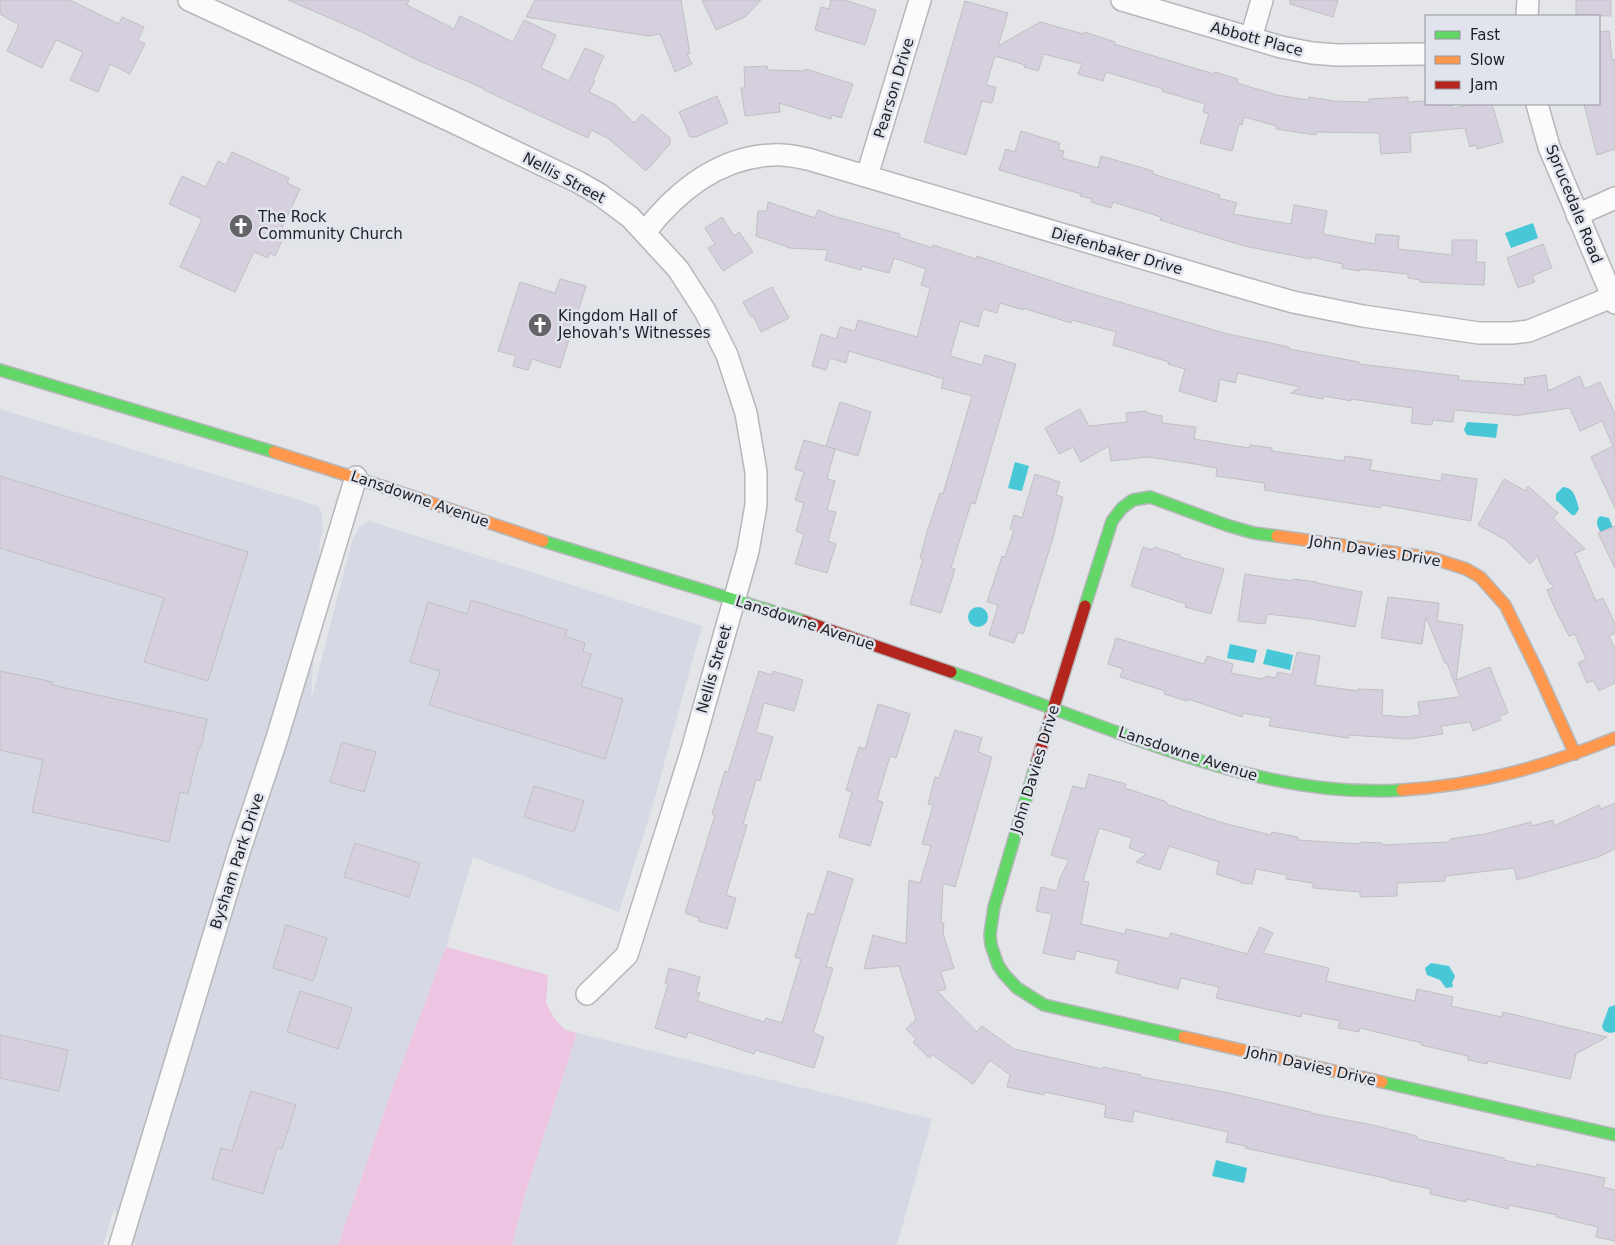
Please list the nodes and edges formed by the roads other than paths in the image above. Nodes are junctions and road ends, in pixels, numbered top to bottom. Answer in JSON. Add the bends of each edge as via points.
{"nodes":[{"id":1,"x":189,"y":0,"type":"edge"},
{"id":2,"x":920,"y":0,"type":"edge"},
{"id":3,"x":1122,"y":0,"type":"edge"},
{"id":4,"x":1262,"y":0,"type":"edge"},
{"id":5,"x":1528,"y":0,"type":"edge"},
{"id":6,"x":1527,"y":15,"type":"edge"},
{"id":7,"x":1251,"y":38,"type":"junction"},
{"id":8,"x":1425,"y":54,"type":"edge"},
{"id":9,"x":1537,"y":105,"type":"edge"},
{"id":10,"x":867,"y":176,"type":"junction"},
{"id":11,"x":1615,"y":198,"type":"edge"},
{"id":12,"x":1577,"y":215,"type":"junction"},
{"id":13,"x":645,"y":232,"type":"junction"},
{"id":14,"x":1614,"y":300,"type":"edge"},
{"id":15,"x":0,"y":370,"type":"edge"},
{"id":16,"x":356,"y":477,"type":"junction"},
{"id":17,"x":734,"y":599,"type":"junction"},
{"id":18,"x":1053,"y":708,"type":"junction"},
{"id":19,"x":1615,"y":738,"type":"edge"},
{"id":20,"x":1575,"y":754,"type":"junction"},
{"id":21,"x":587,"y":994,"type":"dead end"},
{"id":22,"x":1615,"y":1135,"type":"edge"},
{"id":23,"x":120,"y":1245,"type":"edge"}],
"edges":[{"from":1,"to":13,"type":"street","name":"Nellis Street","via":[[578,182],[617,207]]},
{"from":2,"to":10,"type":"street","name":"Pearson Drive"},
{"from":3,"to":7,"type":"street","name":"Abbott Place"},
{"from":4,"to":7,"type":"street"},
{"from":5,"to":6,"type":"street"},
{"from":7,"to":8,"type":"street","name":"Abbott Place","via":[[1312,53]]},
{"from":9,"to":12,"type":"street","name":"Sprucedale Road","via":[[1549,147]]},
{"from":10,"to":13,"type":"street","name":"Diefenbaker Drive","via":[[784,155],[749,159],[700,178],[669,204]]},
{"from":10,"to":14,"type":"street","name":"Diefenbaker Drive","via":[[1238,287],[1363,316],[1479,333],[1512,333],[1529,331]]},
{"from":11,"to":12,"type":"street"},
{"from":12,"to":14,"type":"street","name":"Sprucedale Road"},
{"from":13,"to":17,"type":"street","name":"Nellis Street","via":[[678,269],[705,310],[727,355],[746,413],[756,472],[756,504],[748,551]]},
{"from":15,"to":16,"type":"street","name":"Lansdowne Avenue"},
{"from":16,"to":17,"type":"street","name":"Lansdowne Avenue","via":[[573,550]]},
{"from":16,"to":23,"type":"street","name":"Bysham Park Drive"},
{"from":17,"to":18,"type":"street","name":"Lansdowne Avenue"},
{"from":17,"to":21,"type":"street","name":"Nellis Street","via":[[691,753],[627,955]]},
{"from":18,"to":20,"type":"street","name":"Lansdowne Avenue","via":[[1211,764],[1267,779],[1323,788],[1376,791],[1440,788],[1512,775]]},
{"from":18,"to":20,"type":"street","name":"John Davies Drive","via":[[1112,521],[1133,500],[1150,497],[1254,533],[1432,558],[1480,577],[1506,605]]},
{"from":18,"to":22,"type":"street","name":"John Davies Drive","via":[[990,931],[999,969],[1020,992],[1044,1005]]},
{"from":19,"to":20,"type":"street","name":"Lansdowne Avenue"}]}
